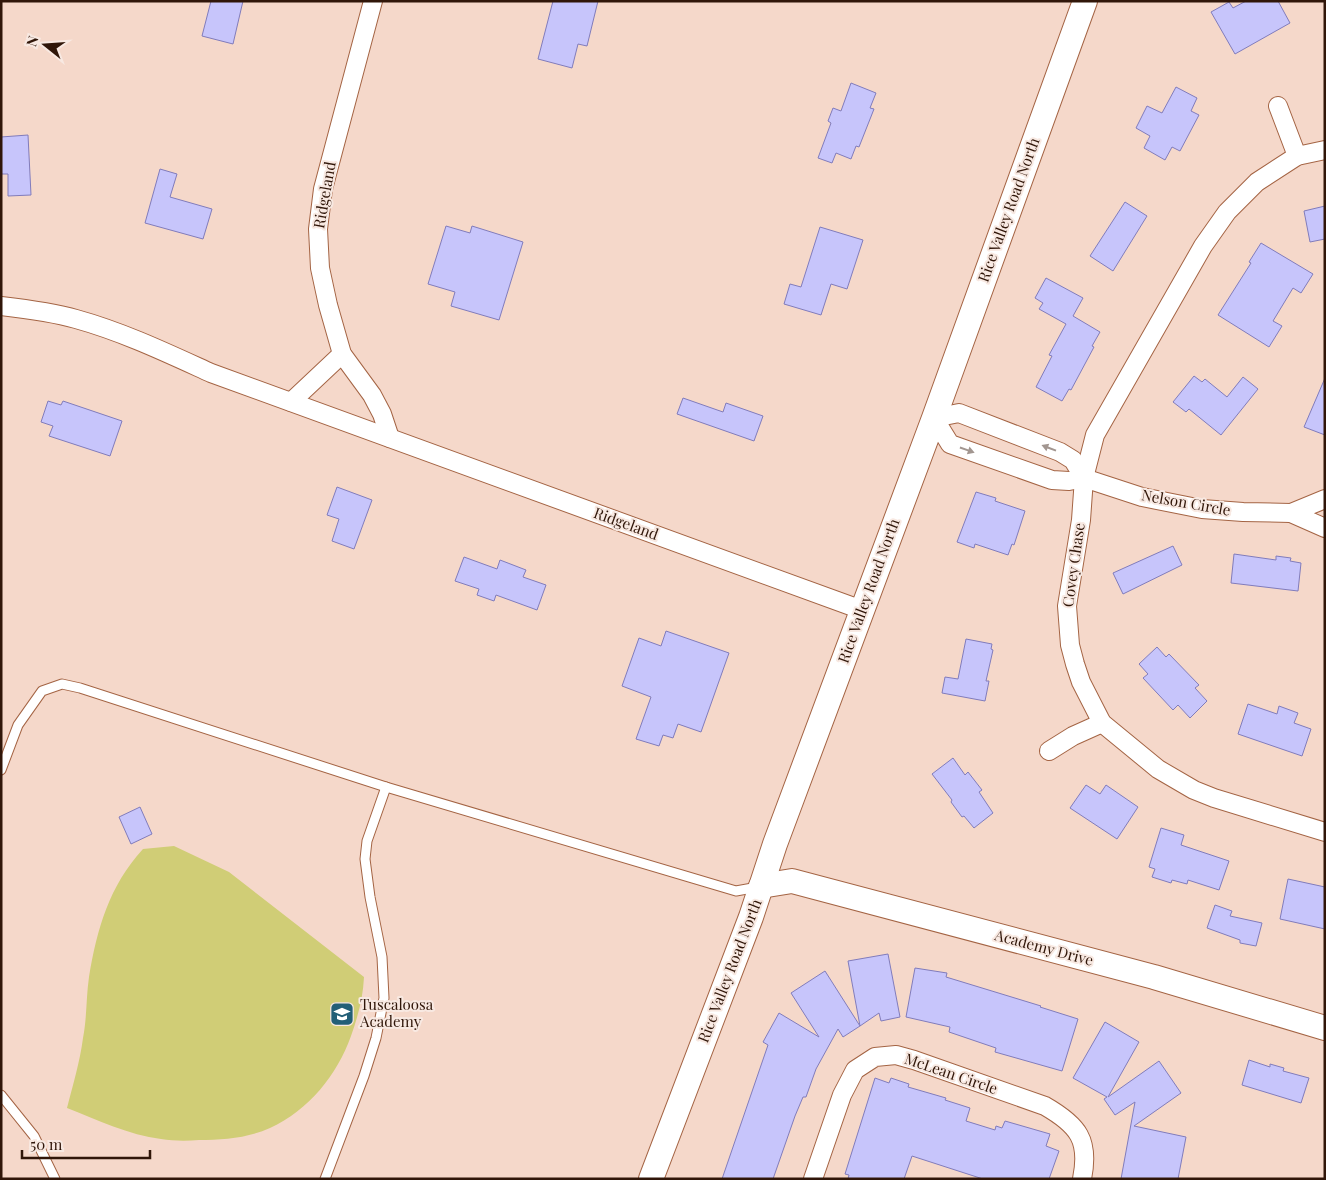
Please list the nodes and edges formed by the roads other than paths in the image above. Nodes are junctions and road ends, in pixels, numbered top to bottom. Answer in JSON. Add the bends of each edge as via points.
{"nodes":[{"id":1,"x":373,"y":1,"type":"edge"},
{"id":2,"x":1085,"y":1,"type":"edge"},
{"id":3,"x":1278,"y":106,"type":"dead end"},
{"id":4,"x":1325,"y":150,"type":"edge"},
{"id":5,"x":1297,"y":156,"type":"junction"},
{"id":6,"x":1,"y":306,"type":"edge"},
{"id":7,"x":342,"y":354,"type":"junction"},
{"id":8,"x":291,"y":402,"type":"junction"},
{"id":9,"x":934,"y":418,"type":"junction"},
{"id":10,"x":390,"y":438,"type":"junction"},
{"id":11,"x":1084,"y":478,"type":"junction"},
{"id":12,"x":1325,"y":499,"type":"edge"},
{"id":13,"x":1291,"y":513,"type":"junction"},
{"id":14,"x":1325,"y":528,"type":"edge"},
{"id":15,"x":862,"y":610,"type":"junction"},
{"id":16,"x":1102,"y":723,"type":"junction"},
{"id":17,"x":1049,"y":751,"type":"dead end"},
{"id":18,"x":1,"y":770,"type":"edge"},
{"id":19,"x":386,"y":786,"type":"junction"},
{"id":20,"x":1325,"y":832,"type":"edge"},
{"id":21,"x":761,"y":886,"type":"junction"},
{"id":22,"x":1325,"y":1028,"type":"edge"},
{"id":23,"x":1,"y":1095,"type":"edge"},
{"id":24,"x":55,"y":1179,"type":"edge"},
{"id":25,"x":325,"y":1179,"type":"edge"},
{"id":26,"x":650,"y":1179,"type":"edge"},
{"id":27,"x":813,"y":1179,"type":"edge"},
{"id":28,"x":1082,"y":1179,"type":"edge"}],
"edges":[{"from":1,"to":7,"type":"street","name":"Ridgeland","via":[[322,190],[318,229],[320,268]]},
{"from":2,"to":9,"type":"street","name":"Rice Valley Road North"},
{"from":3,"to":5,"type":"street"},
{"from":4,"to":5,"type":"street","name":"Covey Chase"},
{"from":5,"to":11,"type":"street","name":"Covey Chase","via":[[1257,182],[1241,197],[1204,246],[1095,435]]},
{"from":6,"to":8,"type":"street","name":"Ridgeland","via":[[76,319]]},
{"from":7,"to":8,"type":"street"},
{"from":7,"to":10,"type":"street","name":"Ridgeland","via":[[372,395]]},
{"from":8,"to":10,"type":"street","name":"Ridgeland"},
{"from":11,"to":9,"type":"street","one_way":true,"via":[[1073,460],[1060,452],[960,414]]},
{"from":9,"to":11,"type":"street","one_way":true,"via":[[950,444],[1052,480]]},
{"from":9,"to":15,"type":"street","name":"Rice Valley Road North"},
{"from":10,"to":15,"type":"street","name":"Ridgeland"},
{"from":11,"to":13,"type":"street","name":"Nelson Circle","via":[[1142,497],[1202,509]]},
{"from":11,"to":16,"type":"street","name":"Covey Chase","via":[[1081,520],[1067,606],[1068,626],[1081,682]]},
{"from":12,"to":13,"type":"street","name":"Nelson Circle"},
{"from":13,"to":14,"type":"street","name":"Nelson Circle"},
{"from":15,"to":21,"type":"street","name":"Rice Valley Road North"},
{"from":16,"to":17,"type":"street"},
{"from":16,"to":20,"type":"street","name":"Covey Chase","via":[[1158,769],[1194,790]]},
{"from":18,"to":19,"type":"lane","via":[[18,725],[42,691],[62,684]]},
{"from":19,"to":21,"type":"lane","via":[[736,891]]},
{"from":19,"to":25,"type":"lane","via":[[367,841],[365,859],[382,956],[384,998],[364,1076]]},
{"from":21,"to":22,"type":"street","name":"Academy Drive","via":[[792,881],[1154,977]]},
{"from":21,"to":26,"type":"street","name":"Rice Valley Road North"},
{"from":23,"to":24,"type":"lane","via":[[34,1136]]},
{"from":27,"to":28,"type":"street","name":"McLean Circle","via":[[842,1095],[855,1070],[875,1057],[896,1055],[1044,1106],[1064,1117],[1077,1129],[1084,1144],[1086,1161]]}]}
